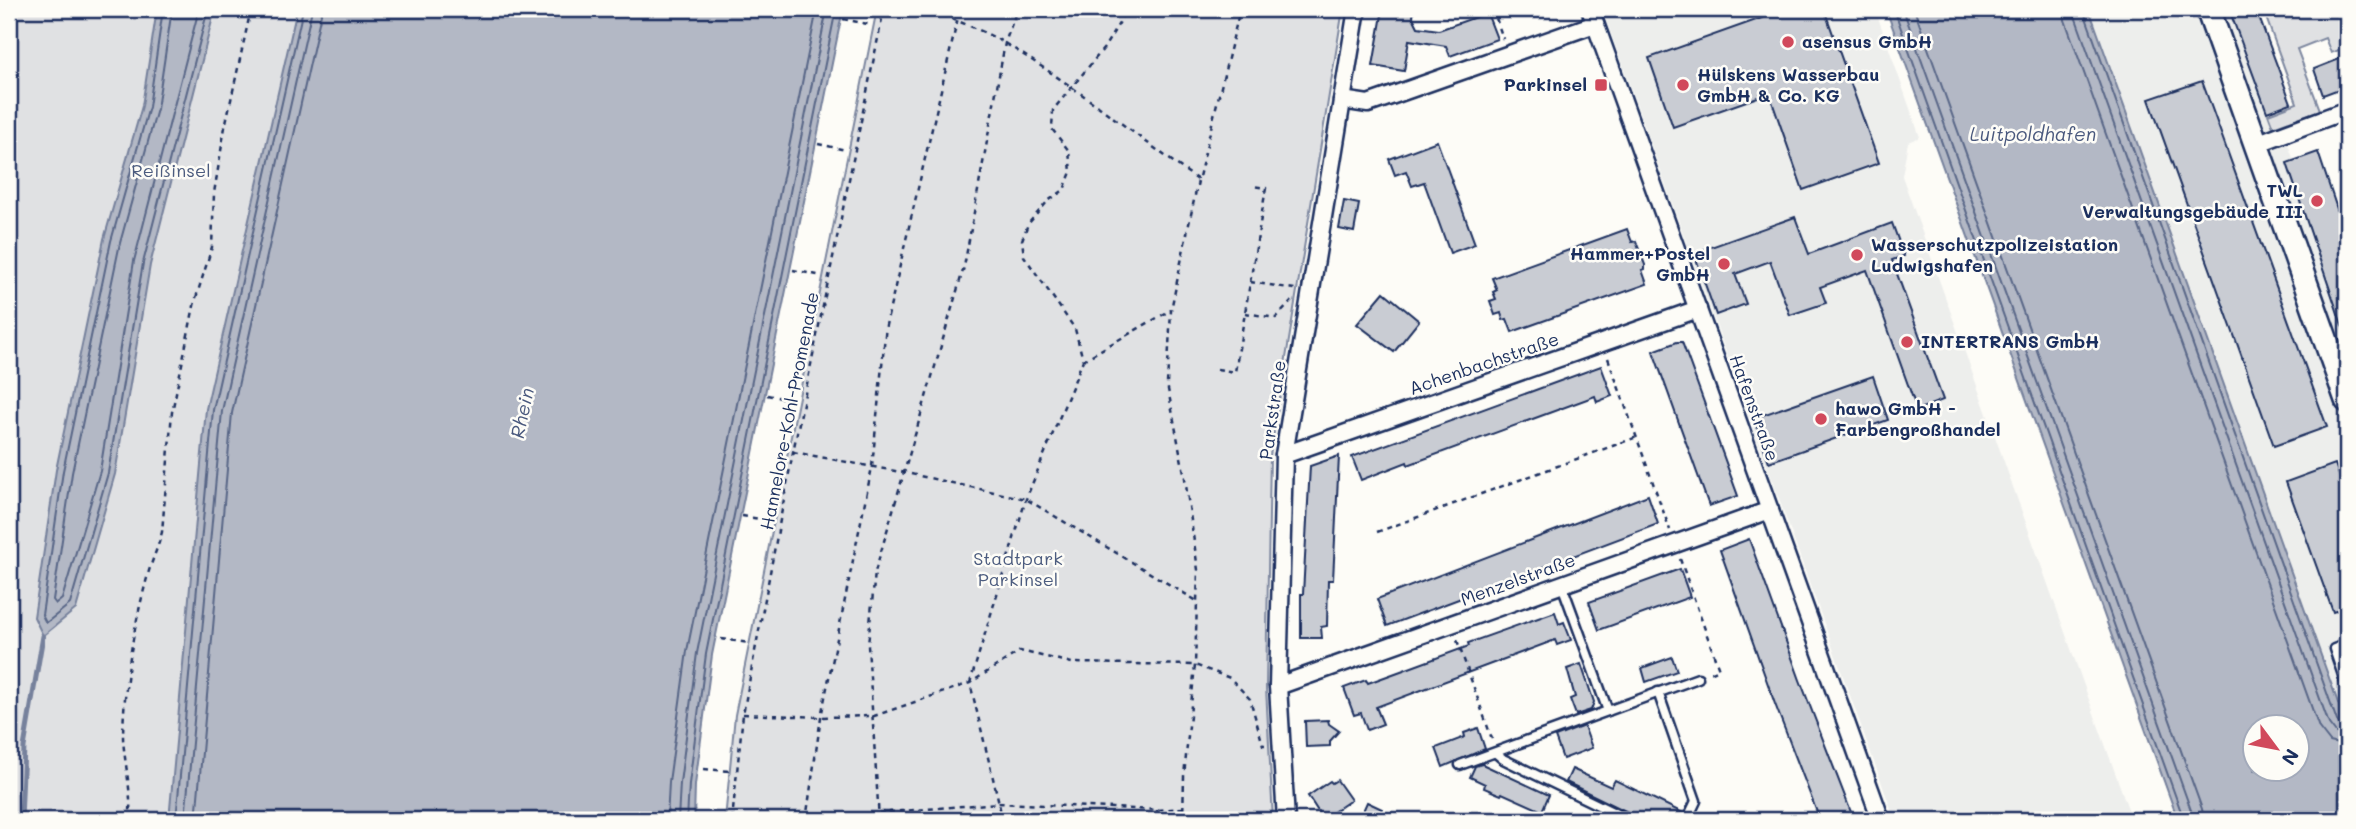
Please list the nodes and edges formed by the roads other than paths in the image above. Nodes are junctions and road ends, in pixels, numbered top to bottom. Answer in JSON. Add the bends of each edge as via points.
{"nodes":[{"id":1,"x":1357,"y":9,"type":"edge"},
{"id":2,"x":2208,"y":9,"type":"edge"},
{"id":3,"x":1593,"y":16,"type":"edge"},
{"id":4,"x":1342,"y":100,"type":"junction"},
{"id":5,"x":2347,"y":110,"type":"edge"},
{"id":6,"x":2256,"y":144,"type":"junction"},
{"id":7,"x":1698,"y":309,"type":"junction"},
{"id":8,"x":2347,"y":400,"type":"edge"},
{"id":9,"x":1284,"y":456,"type":"junction"},
{"id":10,"x":1770,"y":510,"type":"junction"},
{"id":11,"x":1562,"y":584,"type":"junction"},
{"id":12,"x":2347,"y":644,"type":"edge"},
{"id":13,"x":1698,"y":678,"type":"road end"},
{"id":14,"x":1278,"y":686,"type":"junction"},
{"id":15,"x":2347,"y":687,"type":"edge"},
{"id":16,"x":1658,"y":692,"type":"junction"},
{"id":17,"x":1608,"y":711,"type":"junction"},
{"id":18,"x":1496,"y":752,"type":"junction"},
{"id":19,"x":1460,"y":765,"type":"dead end"},
{"id":20,"x":1286,"y":820,"type":"edge"},
{"id":21,"x":1629,"y":820,"type":"edge"},
{"id":22,"x":1686,"y":820,"type":"edge"},
{"id":23,"x":1881,"y":820,"type":"edge"}],
"edges":[{"from":1,"to":4,"type":"street","name":"Parkstraße"},
{"from":2,"to":6,"type":"street"},
{"from":3,"to":4,"type":"street","via":[[1509,54],[1368,104]]},
{"from":3,"to":7,"type":"street","name":"Hafenstraße"},
{"from":4,"to":9,"type":"street","name":"Parkstraße","via":[[1303,291]]},
{"from":5,"to":6,"type":"street"},
{"from":6,"to":8,"type":"street"},
{"from":7,"to":9,"type":"street","name":"Achenbachstraße"},
{"from":7,"to":10,"type":"street","name":"Hafenstraße"},
{"from":9,"to":14,"type":"street","name":"Parkstraße"},
{"from":10,"to":11,"type":"street","name":"Menzelstraße"},
{"from":10,"to":23,"type":"street","name":"Hafenstraße"},
{"from":11,"to":14,"type":"street","name":"Menzelstraße"},
{"from":11,"to":17,"type":"lane"},
{"from":12,"to":15,"type":"lane","via":[[2334,649]]},
{"from":13,"to":16,"type":"lane"},
{"from":14,"to":20,"type":"street","name":"Parkstraße"},
{"from":16,"to":17,"type":"lane"},
{"from":16,"to":22,"type":"lane","via":[[1696,801]]},
{"from":17,"to":18,"type":"lane"},
{"from":18,"to":19,"type":"lane"},
{"from":18,"to":21,"type":"lane","via":[[1503,760]]}]}
